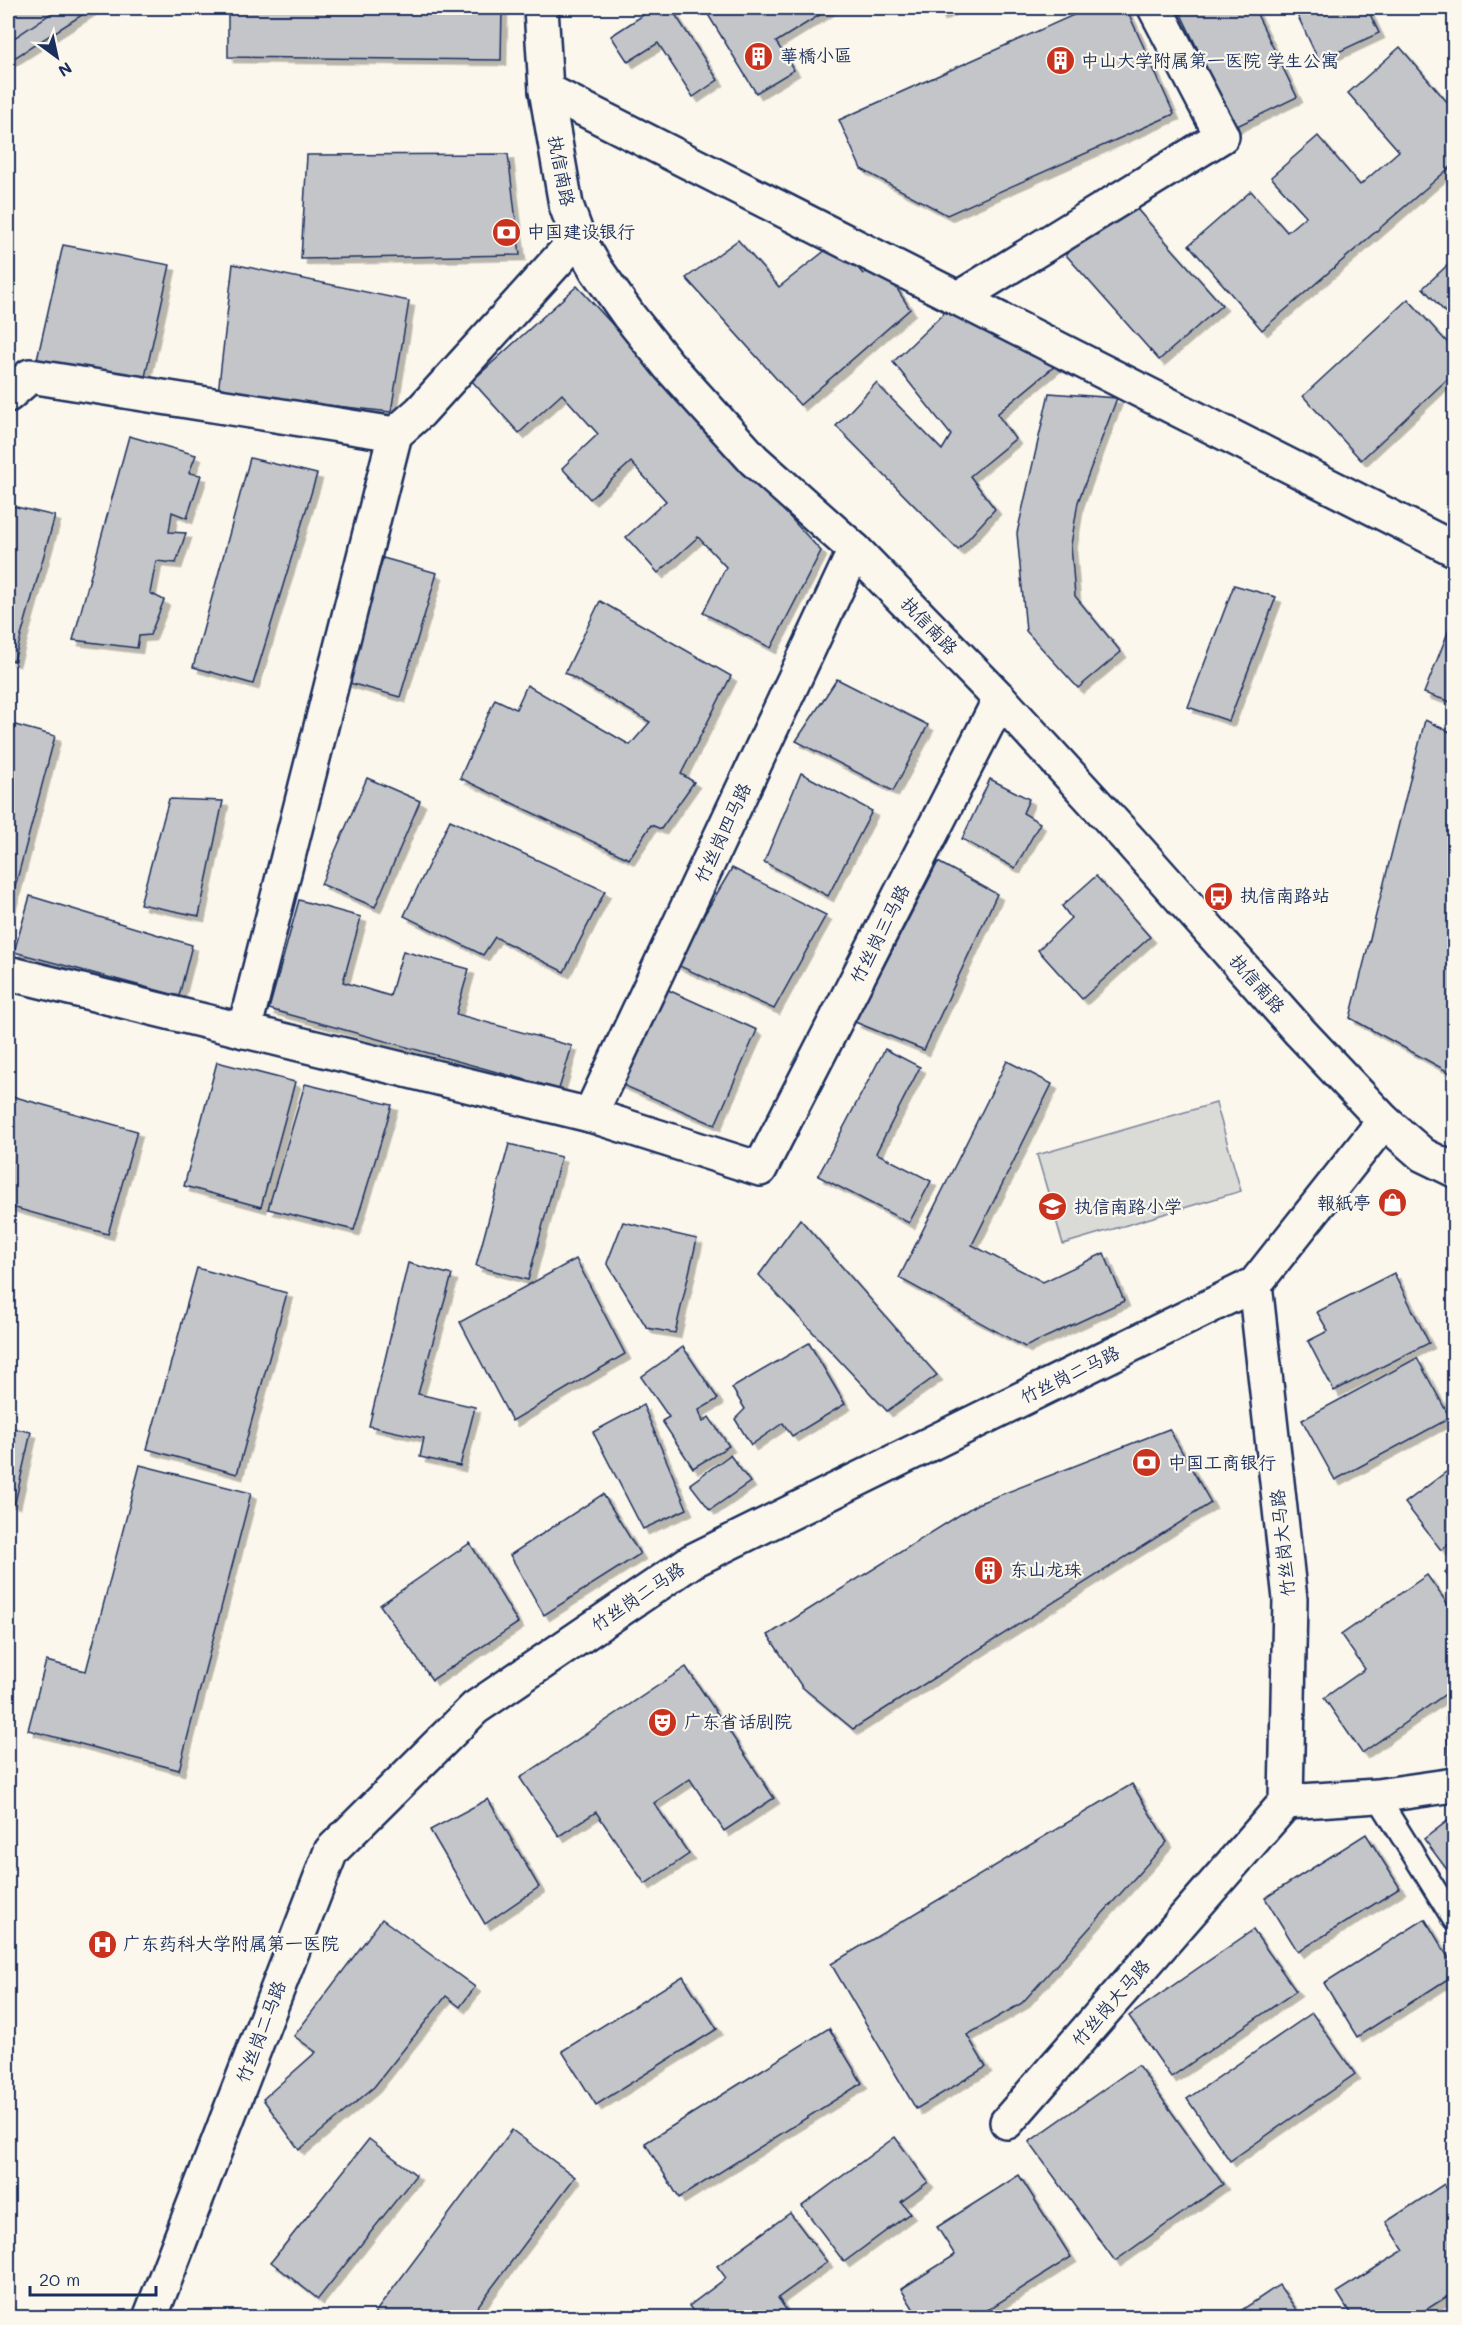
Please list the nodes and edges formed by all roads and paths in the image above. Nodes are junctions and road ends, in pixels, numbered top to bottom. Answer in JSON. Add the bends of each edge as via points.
{"nodes":[{"id":1,"x":542,"y":8,"type":"edge"},
{"id":2,"x":1155,"y":8,"type":"edge"},
{"id":3,"x":546,"y":90,"type":"junction"},
{"id":4,"x":579,"y":238,"type":"junction"},
{"id":5,"x":959,"y":298,"type":"junction"},
{"id":6,"x":8,"y":395,"type":"edge"},
{"id":7,"x":395,"y":434,"type":"junction"},
{"id":8,"x":1455,"y":549,"type":"edge"},
{"id":9,"x":855,"y":550,"type":"junction"},
{"id":10,"x":1000,"y":699,"type":"junction"},
{"id":11,"x":8,"y":973,"type":"edge"},
{"id":12,"x":244,"y":1031,"type":"junction"},
{"id":13,"x":590,"y":1115,"type":"junction"},
{"id":14,"x":1384,"y":1121,"type":"junction"},
{"id":15,"x":1455,"y":1170,"type":"edge"},
{"id":16,"x":1255,"y":1284,"type":"junction"},
{"id":17,"x":1455,"y":1785,"type":"edge"},
{"id":18,"x":1377,"y":1796,"type":"junction"},
{"id":19,"x":1286,"y":1802,"type":"junction"},
{"id":20,"x":1455,"y":1920,"type":"edge"},
{"id":21,"x":1007,"y":2122,"type":"dead end"},
{"id":22,"x":150,"y":2318,"type":"edge"}],
"edges":[{"from":1,"to":3,"type":"street","name":"执信南路"},
{"from":2,"to":5,"type":"street","via":[[1222,136]]},
{"from":3,"to":4,"type":"street","name":"执信南路","via":[[566,205]]},
{"from":3,"to":5,"type":"street"},
{"from":4,"to":7,"type":"street","via":[[420,412]]},
{"from":4,"to":9,"type":"street","name":"执信南路","via":[[629,316],[712,415],[754,460]]},
{"from":5,"to":8,"type":"street"},
{"from":6,"to":7,"type":"street","via":[[30,376]]},
{"from":7,"to":12,"type":"street"},
{"from":9,"to":10,"type":"street","name":"执信南路"},
{"from":9,"to":13,"type":"street","name":"竹丝岗四马路"},
{"from":10,"to":13,"type":"street","name":"竹丝岗三马路","via":[[760,1169]]},
{"from":10,"to":14,"type":"street","name":"执信南路"},
{"from":11,"to":12,"type":"street"},
{"from":12,"to":13,"type":"street"},
{"from":14,"to":15,"type":"street","name":"执信南路","via":[[1423,1155]]},
{"from":14,"to":16,"type":"street","name":"竹丝岗二马路"},
{"from":16,"to":19,"type":"street","name":"竹丝岗大马路","via":[[1290,1599]]},
{"from":16,"to":22,"type":"street","name":"竹丝岗二马路","via":[[692,1561],[475,1708],[331,1851]]},
{"from":17,"to":18,"type":"street"},
{"from":18,"to":19,"type":"street"},
{"from":18,"to":20,"type":"lane"},
{"from":19,"to":21,"type":"street","name":"竹丝岗大马路"}]}
